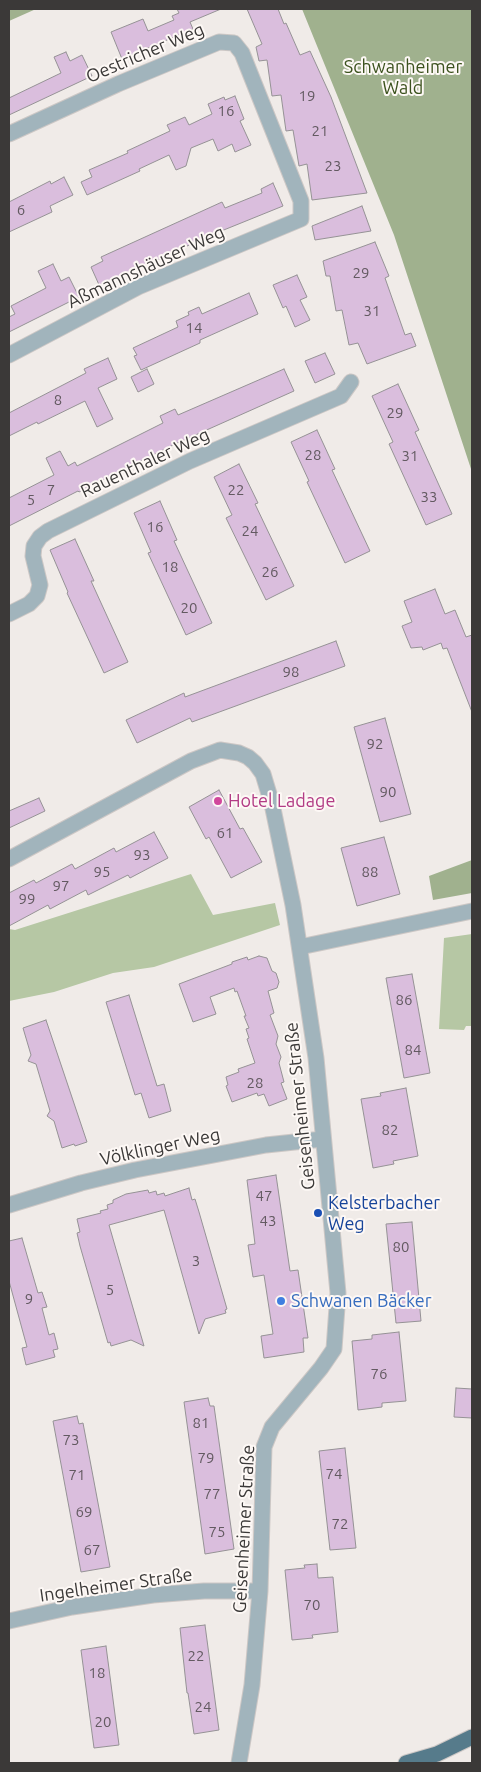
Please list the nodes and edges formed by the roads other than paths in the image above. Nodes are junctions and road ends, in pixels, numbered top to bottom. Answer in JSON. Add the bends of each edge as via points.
{"nodes":[{"id":1,"x":9,"y":134,"type":"edge"},
{"id":2,"x":301,"y":219,"type":"joint"},
{"id":3,"x":9,"y":354,"type":"edge"},
{"id":4,"x":351,"y":382,"type":"dead end"},
{"id":5,"x":9,"y":614,"type":"edge"},
{"id":6,"x":9,"y":859,"type":"edge"},
{"id":7,"x":472,"y":911,"type":"edge"},
{"id":8,"x":300,"y":947,"type":"junction"},
{"id":9,"x":323,"y":1139,"type":"junction"},
{"id":10,"x":9,"y":1205,"type":"edge"},
{"id":11,"x":260,"y":1591,"type":"junction"},
{"id":12,"x":9,"y":1621,"type":"edge"},
{"id":13,"x":471,"y":1738,"type":"edge"},
{"id":14,"x":239,"y":1763,"type":"edge"},
{"id":15,"x":406,"y":1763,"type":"edge"}],
"edges":[{"from":1,"to":2,"type":"street","name":"Oestricher Weg","via":[[219,42],[234,43],[242,53],[301,201]]},
{"from":2,"to":3,"type":"street","name":"Aßmannshäuser Weg","via":[[138,288]]},
{"from":4,"to":5,"type":"street","name":"Rauenthaler Weg","via":[[341,396],[190,461],[48,531],[34,546],[40,584],[37,596]]},
{"from":6,"to":8,"type":"street","name":"Geisenheimer Straße","via":[[191,761],[220,750],[239,753],[255,763],[267,787]]},
{"from":7,"to":8,"type":"street"},
{"from":8,"to":9,"type":"street","name":"Geisenheimer Straße","via":[[316,1058]]},
{"from":9,"to":10,"type":"street","name":"Völklinger Weg","via":[[266,1145],[135,1170]]},
{"from":9,"to":11,"type":"street","name":"Geisenheimer Straße","via":[[338,1293],[334,1349],[272,1427],[264,1447]]},
{"from":11,"to":12,"type":"street","name":"Ingelheimer Straße","via":[[153,1595],[72,1607]]},
{"from":11,"to":14,"type":"street","name":"Geisenheimer Straße","via":[[252,1685]]},
{"from":13,"to":15,"type":"highway","via":[[437,1754]]}]}
